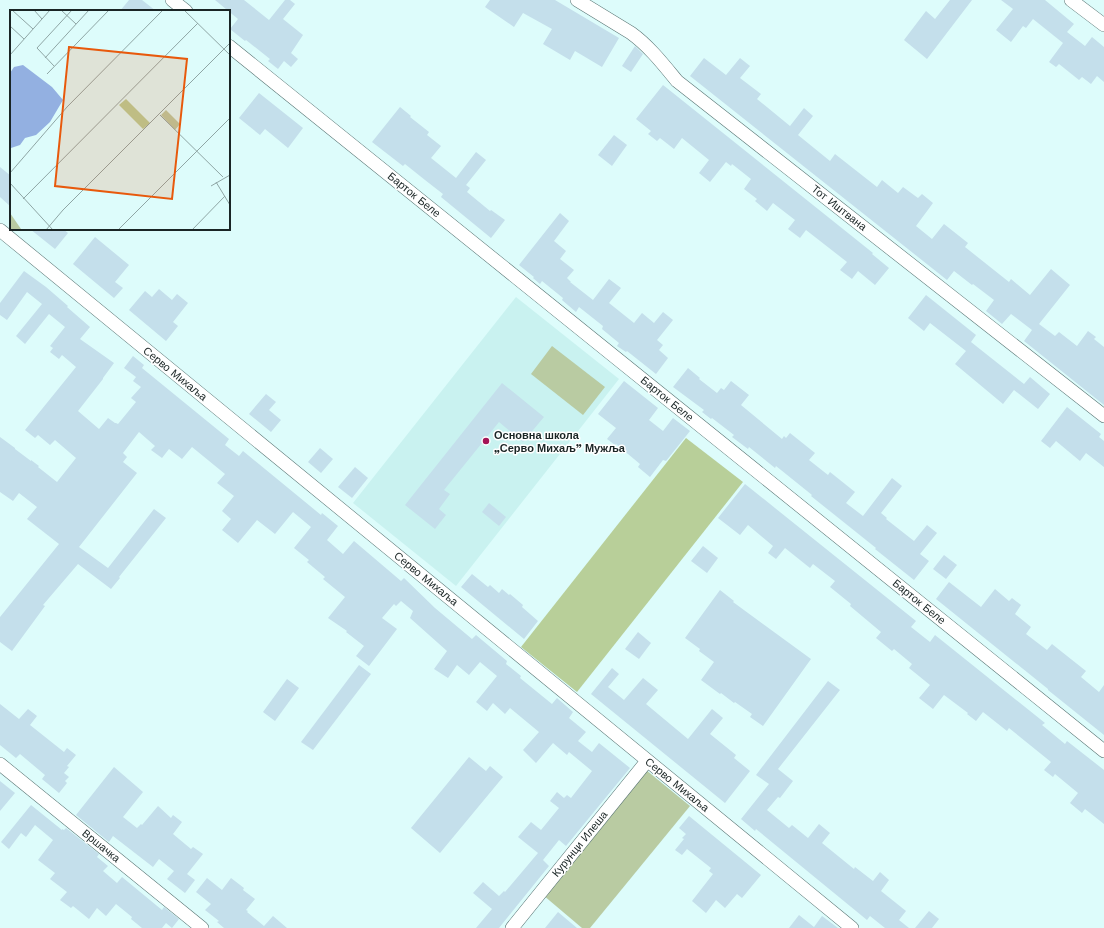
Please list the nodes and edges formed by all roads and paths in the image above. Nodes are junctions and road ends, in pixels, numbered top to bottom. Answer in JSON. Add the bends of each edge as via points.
{"nodes":[{"id":1,"x":172,"y":0,"type":"edge"},
{"id":2,"x":577,"y":0,"type":"edge"},
{"id":3,"x":1071,"y":0,"type":"edge"},
{"id":4,"x":185,"y":10,"type":"edge"},
{"id":5,"x":1104,"y":25,"type":"edge"},
{"id":6,"x":230,"y":47,"type":"edge"},
{"id":7,"x":0,"y":230,"type":"edge"},
{"id":8,"x":1104,"y":416,"type":"edge"},
{"id":9,"x":1104,"y":751,"type":"edge"},
{"id":10,"x":648,"y":761,"type":"junction"},
{"id":11,"x":0,"y":764,"type":"edge"},
{"id":12,"x":202,"y":928,"type":"edge"},
{"id":13,"x":512,"y":928,"type":"edge"},
{"id":14,"x":852,"y":928,"type":"edge"}],
"edges":[{"from":1,"to":4,"type":"street"},
{"from":2,"to":8,"type":"street","name":"Тот Иштвана","via":[[639,39],[677,81]]},
{"from":3,"to":5,"type":"street"},
{"from":6,"to":9,"type":"street","name":"Барток Беле"},
{"from":7,"to":10,"type":"street","name":"Серво Михаља"},
{"from":10,"to":13,"type":"street","name":"Курунци Илеша"},
{"from":10,"to":14,"type":"street","name":"Серво Михаља"},
{"from":11,"to":12,"type":"street","name":"Вршачка"}]}
